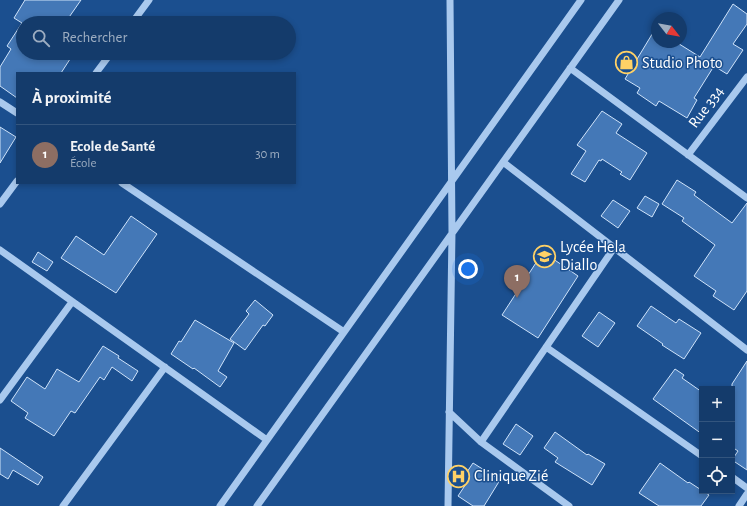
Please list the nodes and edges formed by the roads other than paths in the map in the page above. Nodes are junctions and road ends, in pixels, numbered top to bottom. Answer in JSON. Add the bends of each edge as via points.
{"nodes":[{"id":1,"x":149,"y":0,"type":"edge"},
{"id":2,"x":450,"y":0,"type":"edge"},
{"id":3,"x":581,"y":0,"type":"edge"},
{"id":4,"x":619,"y":0,"type":"edge"},
{"id":5,"x":137,"y":16,"type":"edge"},
{"id":6,"x":105,"y":60,"type":"edge"},
{"id":7,"x":570,"y":68,"type":"junction"},
{"id":8,"x":97,"y":72,"type":"edge"},
{"id":9,"x":747,"y":77,"type":"edge"},
{"id":10,"x":0,"y":102,"type":"edge"},
{"id":11,"x":16,"y":112,"type":"edge"},
{"id":12,"x":688,"y":155,"type":"junction"},
{"id":13,"x":503,"y":162,"type":"junction"},
{"id":14,"x":452,"y":181,"type":"junction"},
{"id":15,"x":16,"y":182,"type":"edge"},
{"id":16,"x":123,"y":184,"type":"edge"},
{"id":17,"x":747,"y":198,"type":"edge"},
{"id":18,"x":0,"y":204,"type":"edge"},
{"id":19,"x":452,"y":232,"type":"junction"},
{"id":20,"x":614,"y":248,"type":"junction"},
{"id":21,"x":0,"y":250,"type":"edge"},
{"id":22,"x":72,"y":302,"type":"junction"},
{"id":23,"x":344,"y":332,"type":"junction"},
{"id":24,"x":546,"y":347,"type":"junction"},
{"id":25,"x":747,"y":350,"type":"edge"},
{"id":26,"x":165,"y":367,"type":"junction"},
{"id":27,"x":0,"y":400,"type":"edge"},
{"id":28,"x":450,"y":412,"type":"junction"},
{"id":29,"x":267,"y":440,"type":"junction"},
{"id":30,"x":481,"y":442,"type":"junction"},
{"id":31,"x":699,"y":454,"type":"edge"},
{"id":32,"x":735,"y":480,"type":"edge"},
{"id":33,"x":747,"y":488,"type":"edge"},
{"id":34,"x":747,"y":494,"type":"edge"},
{"id":35,"x":63,"y":506,"type":"edge"},
{"id":36,"x":220,"y":506,"type":"edge"},
{"id":37,"x":257,"y":506,"type":"edge"},
{"id":38,"x":448,"y":506,"type":"edge"},
{"id":39,"x":568,"y":506,"type":"edge"},
{"id":40,"x":739,"y":506,"type":"edge"}],
"edges":[{"from":1,"to":5,"type":"street"},
{"from":2,"to":14,"type":"street"},
{"from":3,"to":14,"type":"street"},
{"from":4,"to":7,"type":"street"},
{"from":6,"to":8,"type":"street"},
{"from":7,"to":12,"type":"street"},
{"from":7,"to":13,"type":"street"},
{"from":9,"to":12,"type":"street","name":"Rue 334"},
{"from":10,"to":11,"type":"street"},
{"from":12,"to":17,"type":"street"},
{"from":13,"to":19,"type":"street"},
{"from":13,"to":20,"type":"street"},
{"from":14,"to":19,"type":"street"},
{"from":14,"to":23,"type":"street"},
{"from":15,"to":18,"type":"street"},
{"from":16,"to":23,"type":"street"},
{"from":19,"to":28,"type":"street"},
{"from":19,"to":37,"type":"street"},
{"from":20,"to":24,"type":"street"},
{"from":20,"to":25,"type":"street"},
{"from":21,"to":22,"type":"street"},
{"from":22,"to":26,"type":"street"},
{"from":22,"to":27,"type":"street"},
{"from":23,"to":29,"type":"street"},
{"from":24,"to":30,"type":"street"},
{"from":24,"to":31,"type":"street"},
{"from":26,"to":29,"type":"street"},
{"from":26,"to":35,"type":"street"},
{"from":28,"to":30,"type":"street"},
{"from":28,"to":38,"type":"street"},
{"from":29,"to":36,"type":"street"},
{"from":30,"to":39,"type":"street"},
{"from":32,"to":33,"type":"street"},
{"from":34,"to":40,"type":"street"}]}
